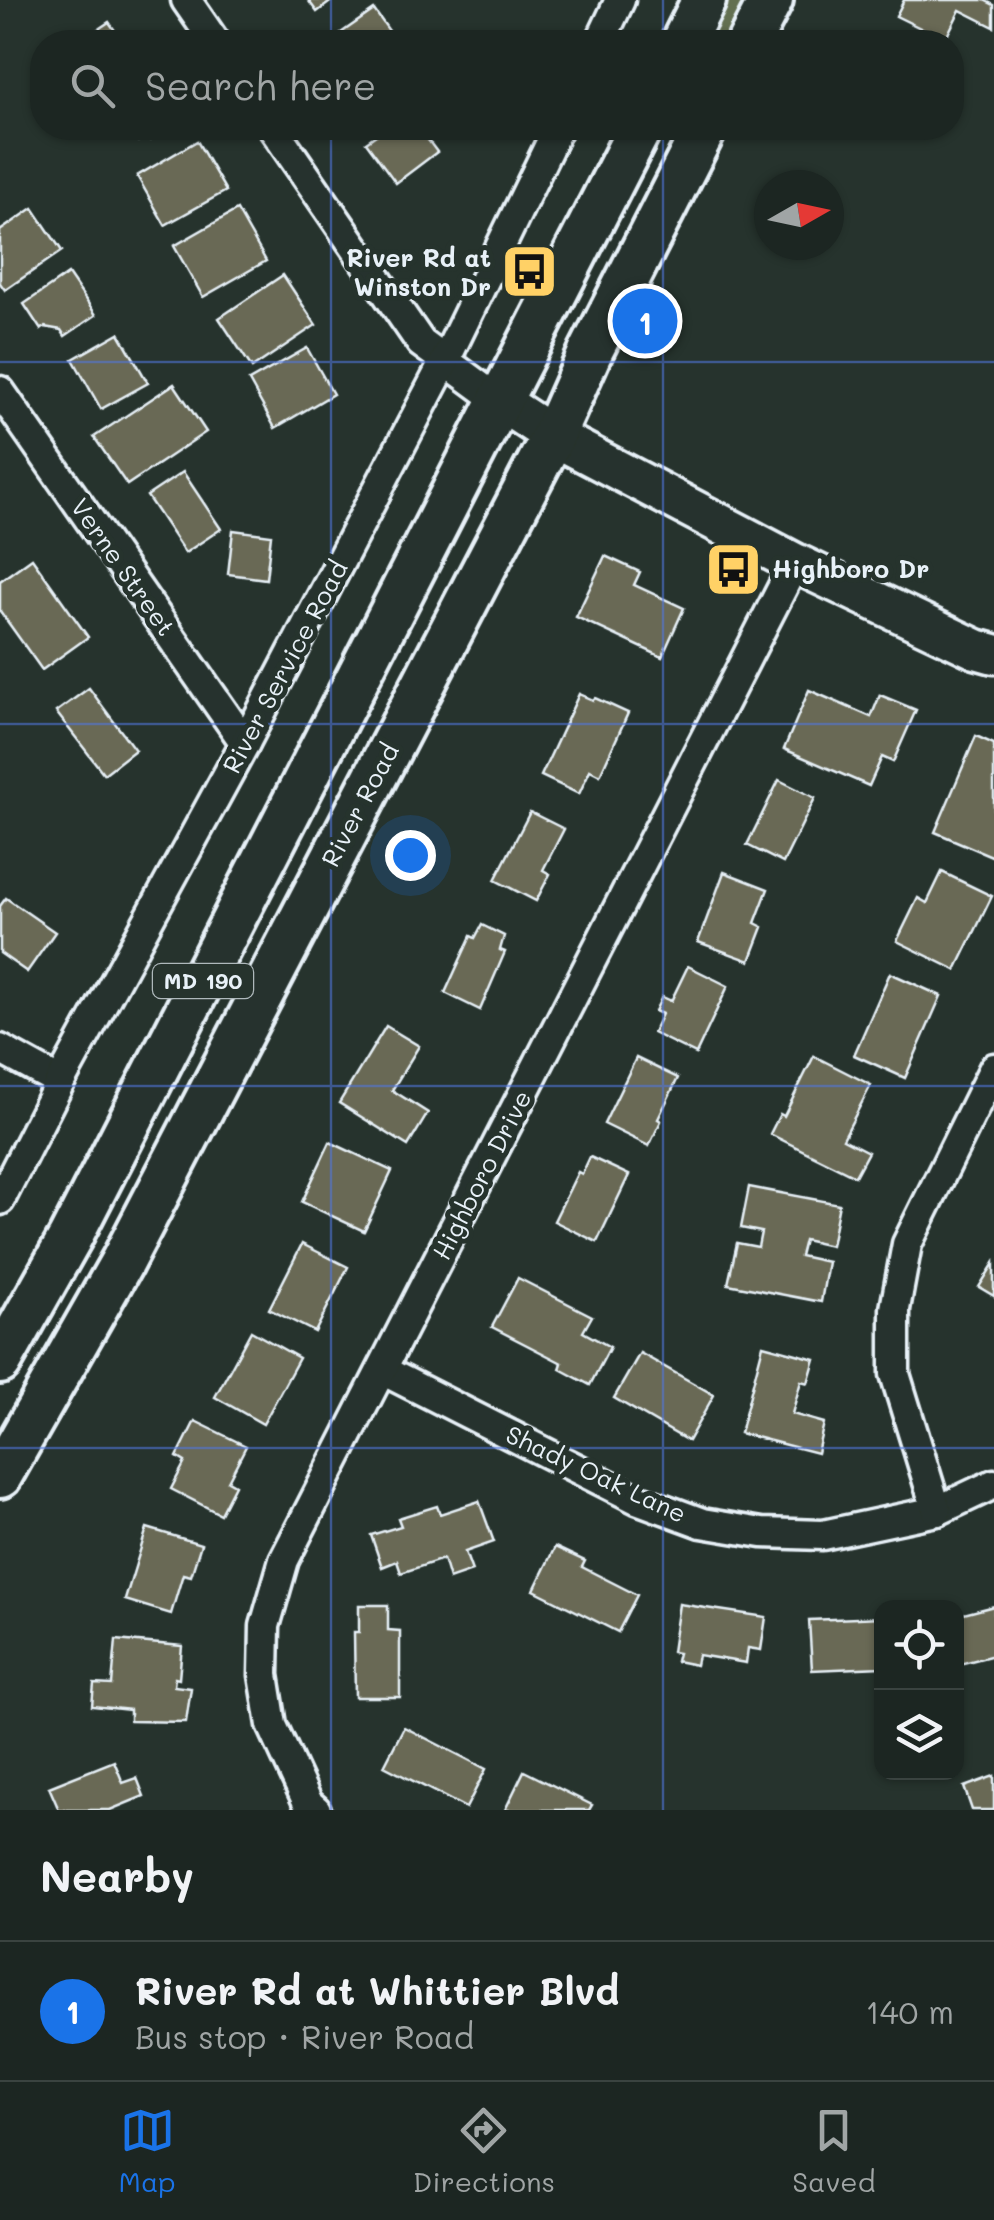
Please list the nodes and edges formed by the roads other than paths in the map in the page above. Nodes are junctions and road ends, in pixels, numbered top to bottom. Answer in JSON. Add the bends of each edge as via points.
{"nodes":[{"id":1,"x":186,"y":0,"type":"edge"},
{"id":2,"x":620,"y":0,"type":"edge"},
{"id":3,"x":704,"y":0,"type":"edge"},
{"id":4,"x":771,"y":0,"type":"edge"},
{"id":5,"x":207,"y":30,"type":"edge"},
{"id":6,"x":606,"y":30,"type":"edge"},
{"id":7,"x":688,"y":30,"type":"edge"},
{"id":8,"x":755,"y":30,"type":"edge"},
{"id":9,"x":282,"y":140,"type":"edge"},
{"id":10,"x":552,"y":140,"type":"edge"},
{"id":11,"x":634,"y":140,"type":"edge"},
{"id":12,"x":700,"y":140,"type":"edge"},
{"id":13,"x":445,"y":361,"type":"junction"},
{"id":14,"x":0,"y":391,"type":"edge"},
{"id":15,"x":501,"y":402,"type":"junction"},
{"id":16,"x":553,"y":436,"type":"junction"},
{"id":17,"x":796,"y":563,"type":"junction"},
{"id":18,"x":994,"y":654,"type":"edge"},
{"id":19,"x":246,"y":743,"type":"junction"},
{"id":20,"x":0,"y":1048,"type":"edge"},
{"id":21,"x":994,"y":1068,"type":"edge"},
{"id":22,"x":60,"y":1082,"type":"junction"},
{"id":23,"x":0,"y":1200,"type":"edge"},
{"id":24,"x":0,"y":1362,"type":"edge"},
{"id":25,"x":382,"y":1370,"type":"junction"},
{"id":26,"x":0,"y":1476,"type":"edge"},
{"id":27,"x":994,"y":1484,"type":"edge"},
{"id":28,"x":936,"y":1511,"type":"junction"},
{"id":29,"x":308,"y":1808,"type":"edge"}],
"edges":[{"from":1,"to":5,"type":"street"},
{"from":2,"to":6,"type":"street"},
{"from":3,"to":7,"type":"main road"},
{"from":4,"to":8,"type":"main road"},
{"from":9,"to":13,"type":"street","via":[[420,343]]},
{"from":10,"to":13,"type":"street","name":"River Service Road"},
{"from":11,"to":15,"type":"main road","number":"MD 190"},
{"from":12,"to":16,"type":"main road","name":"River Road","number":"MD 190"},
{"from":13,"to":15,"type":"street"},
{"from":13,"to":19,"type":"street","name":"River Service Road"},
{"from":14,"to":19,"type":"street","name":"Verne Street"},
{"from":15,"to":16,"type":"street"},
{"from":15,"to":24,"type":"main road","number":"MD 190"},
{"from":16,"to":17,"type":"street"},
{"from":16,"to":26,"type":"main road","name":"River Road","number":"MD 190","via":[[122,1262]]},
{"from":17,"to":18,"type":"street"},
{"from":17,"to":25,"type":"street","name":"Highboro Drive"},
{"from":19,"to":22,"type":"street","name":"River Service Road"},
{"from":20,"to":22,"type":"street"},
{"from":21,"to":28,"type":"street","via":[[907,1244],[895,1309],[895,1374]]},
{"from":22,"to":23,"type":"street","name":"River Service Road"},
{"from":25,"to":28,"type":"street","name":"Shady Oak Lane","via":[[637,1498],[702,1522],[823,1535]]},
{"from":25,"to":29,"type":"street","name":"Highboro Drive","via":[[284,1560],[265,1626],[272,1726]]},
{"from":27,"to":28,"type":"street","name":"Shady Oak Lane"}]}
